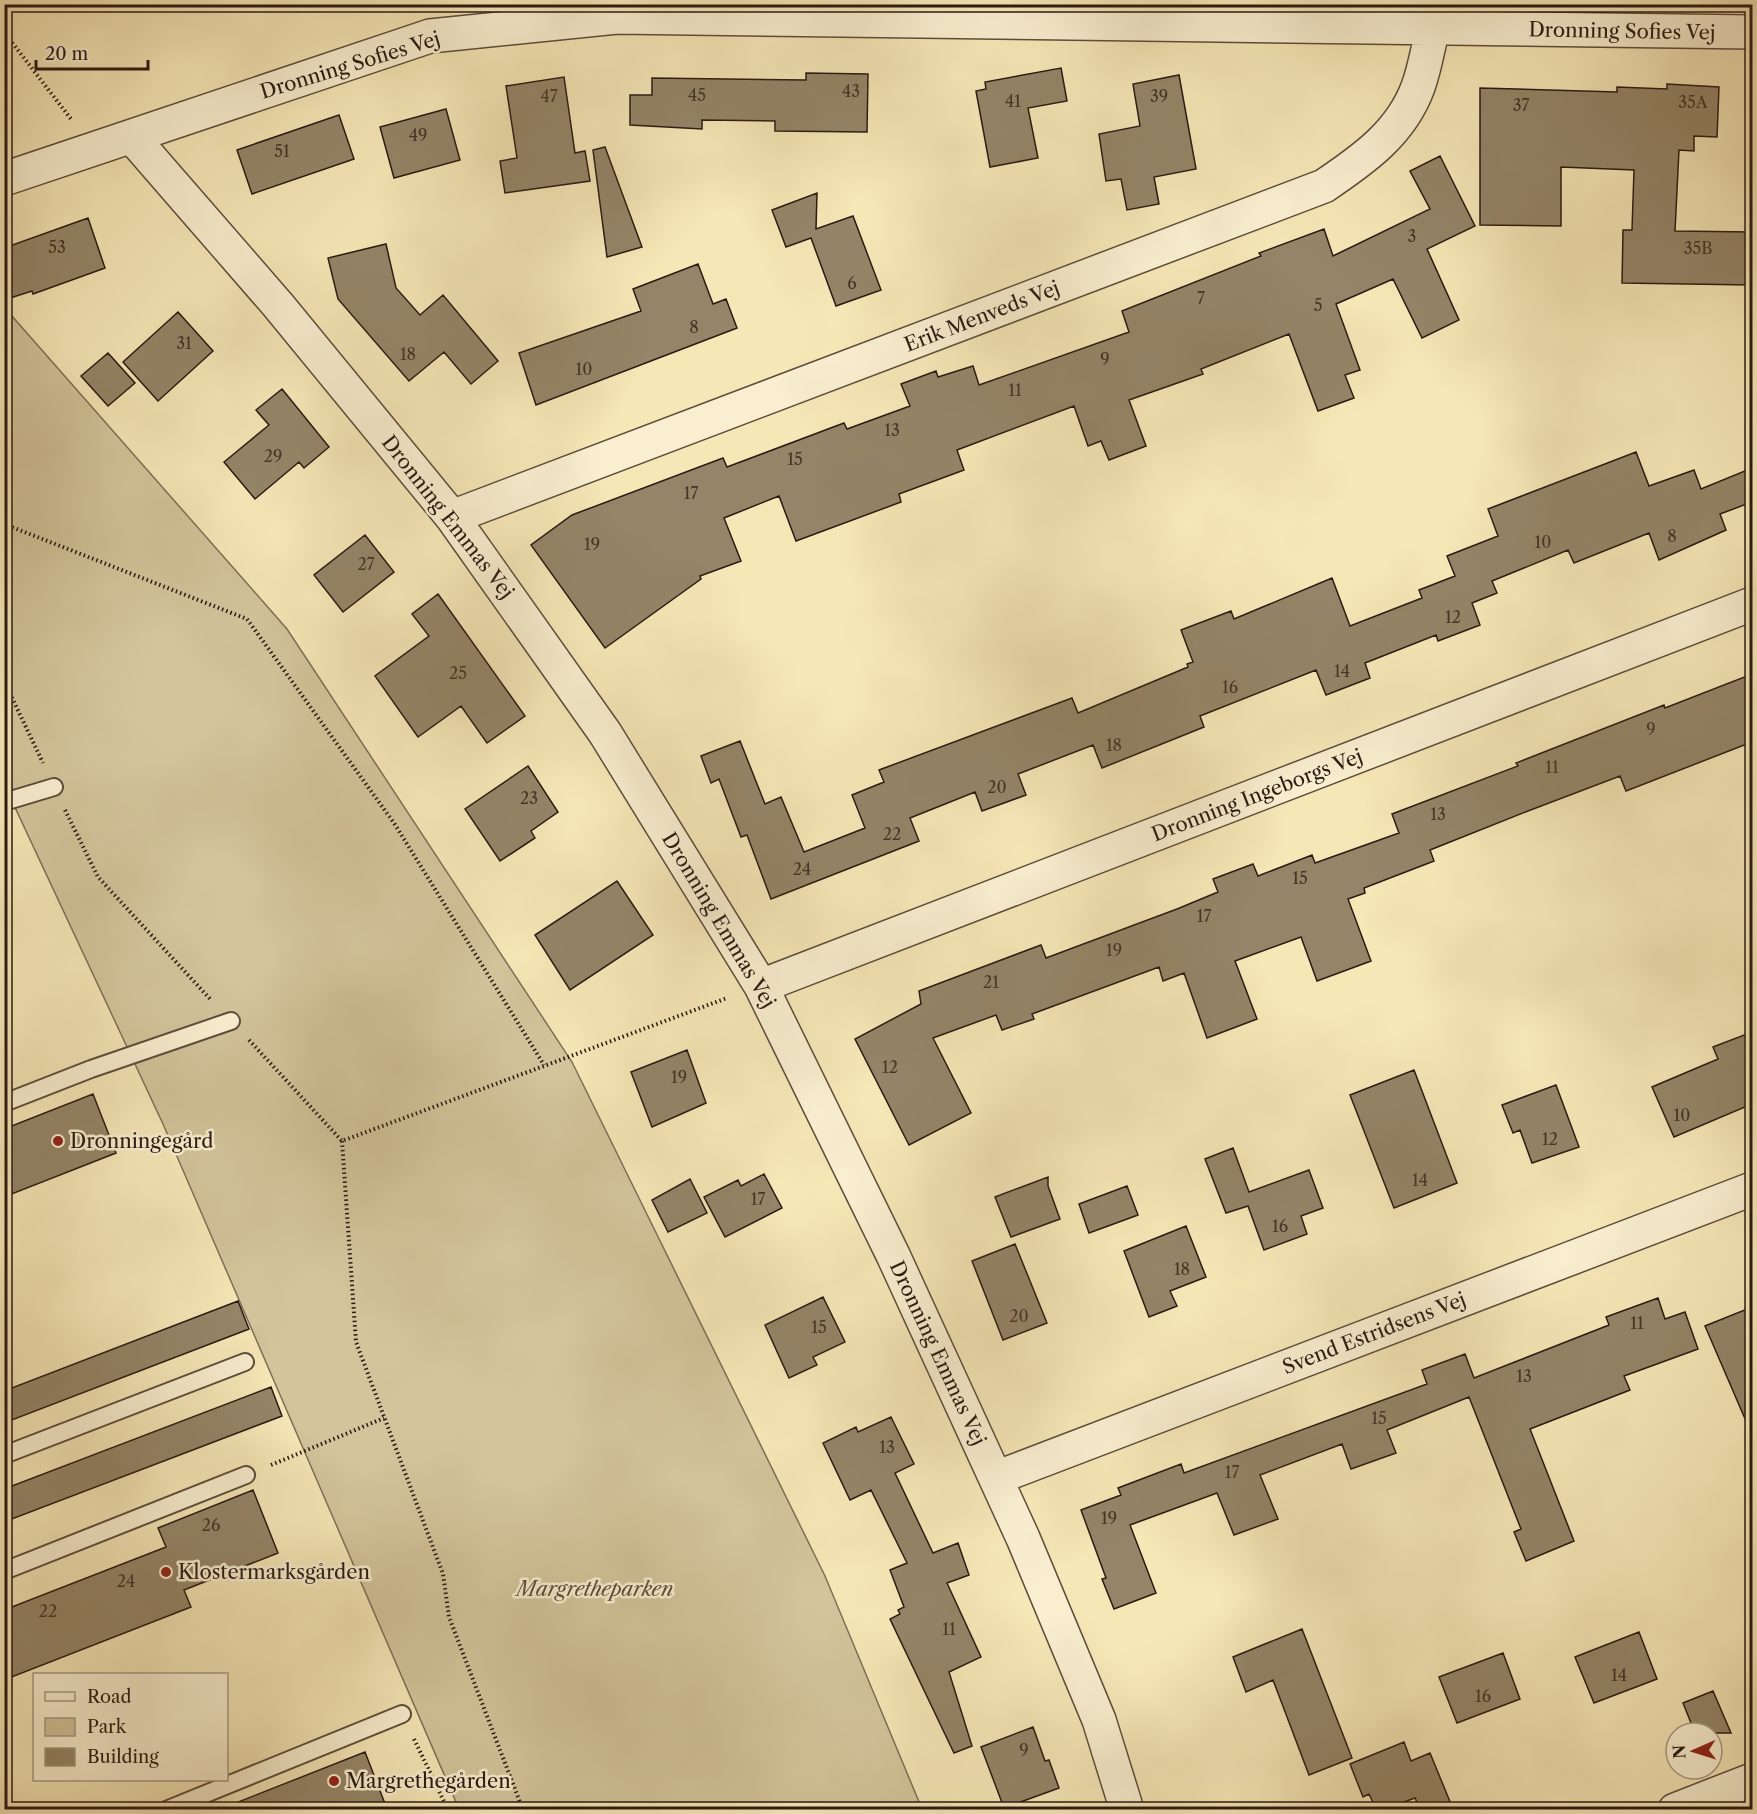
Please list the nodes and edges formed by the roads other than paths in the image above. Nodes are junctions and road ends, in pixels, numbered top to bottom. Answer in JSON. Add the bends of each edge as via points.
{"nodes":[{"id":1,"x":1434,"y":28,"type":"junction"},
{"id":2,"x":1752,"y":32,"type":"edge"},
{"id":3,"x":132,"y":137,"type":"junction"},
{"id":4,"x":4,"y":178,"type":"edge"},
{"id":5,"x":452,"y":517,"type":"junction"},
{"id":6,"x":1752,"y":604,"type":"edge"},
{"id":7,"x":54,"y":787,"type":"road end"},
{"id":8,"x":4,"y":802,"type":"edge"},
{"id":9,"x":761,"y":986,"type":"junction"},
{"id":10,"x":231,"y":1022,"type":"road end"},
{"id":11,"x":4,"y":1103,"type":"edge"},
{"id":12,"x":1752,"y":1189,"type":"edge"},
{"id":13,"x":245,"y":1362,"type":"dead end"},
{"id":14,"x":4,"y":1455,"type":"edge"},
{"id":15,"x":246,"y":1475,"type":"road end"},
{"id":16,"x":996,"y":1478,"type":"junction"},
{"id":17,"x":4,"y":1571,"type":"edge"},
{"id":18,"x":402,"y":1714,"type":"road end"},
{"id":19,"x":1752,"y":1780,"type":"edge"},
{"id":20,"x":166,"y":1809,"type":"edge"},
{"id":21,"x":1127,"y":1809,"type":"edge"},
{"id":22,"x":1675,"y":1809,"type":"edge"}],
"edges":[{"from":1,"to":2,"type":"street","name":"Dronning Sofies Vej"},
{"from":1,"to":3,"type":"street","name":"Dronning Sofies Vej","via":[[617,17],[430,36]]},
{"from":1,"to":5,"type":"street","name":"Erik Menveds Vej","via":[[1418,87],[1396,127],[1357,164],[1324,186]]},
{"from":3,"to":4,"type":"street","name":"Dronning Sofies Vej"},
{"from":3,"to":5,"type":"street","name":"Dronning Emmas Vej","via":[[271,297]]},
{"from":5,"to":9,"type":"street","name":"Dronning Emmas Vej","via":[[605,733]]},
{"from":6,"to":9,"type":"street","name":"Dronning Ingeborgs Vej"},
{"from":7,"to":8,"type":"lane"},
{"from":9,"to":16,"type":"street","name":"Dronning Emmas Vej","via":[[893,1255]]},
{"from":10,"to":11,"type":"lane"},
{"from":12,"to":16,"type":"street","name":"Svend Estridsens Vej"},
{"from":13,"to":14,"type":"lane"},
{"from":15,"to":17,"type":"lane"},
{"from":16,"to":21,"type":"street","name":"Dronning Emmas Vej","via":[[1099,1720]]},
{"from":18,"to":20,"type":"lane"},
{"from":19,"to":22,"type":"street"}]}
